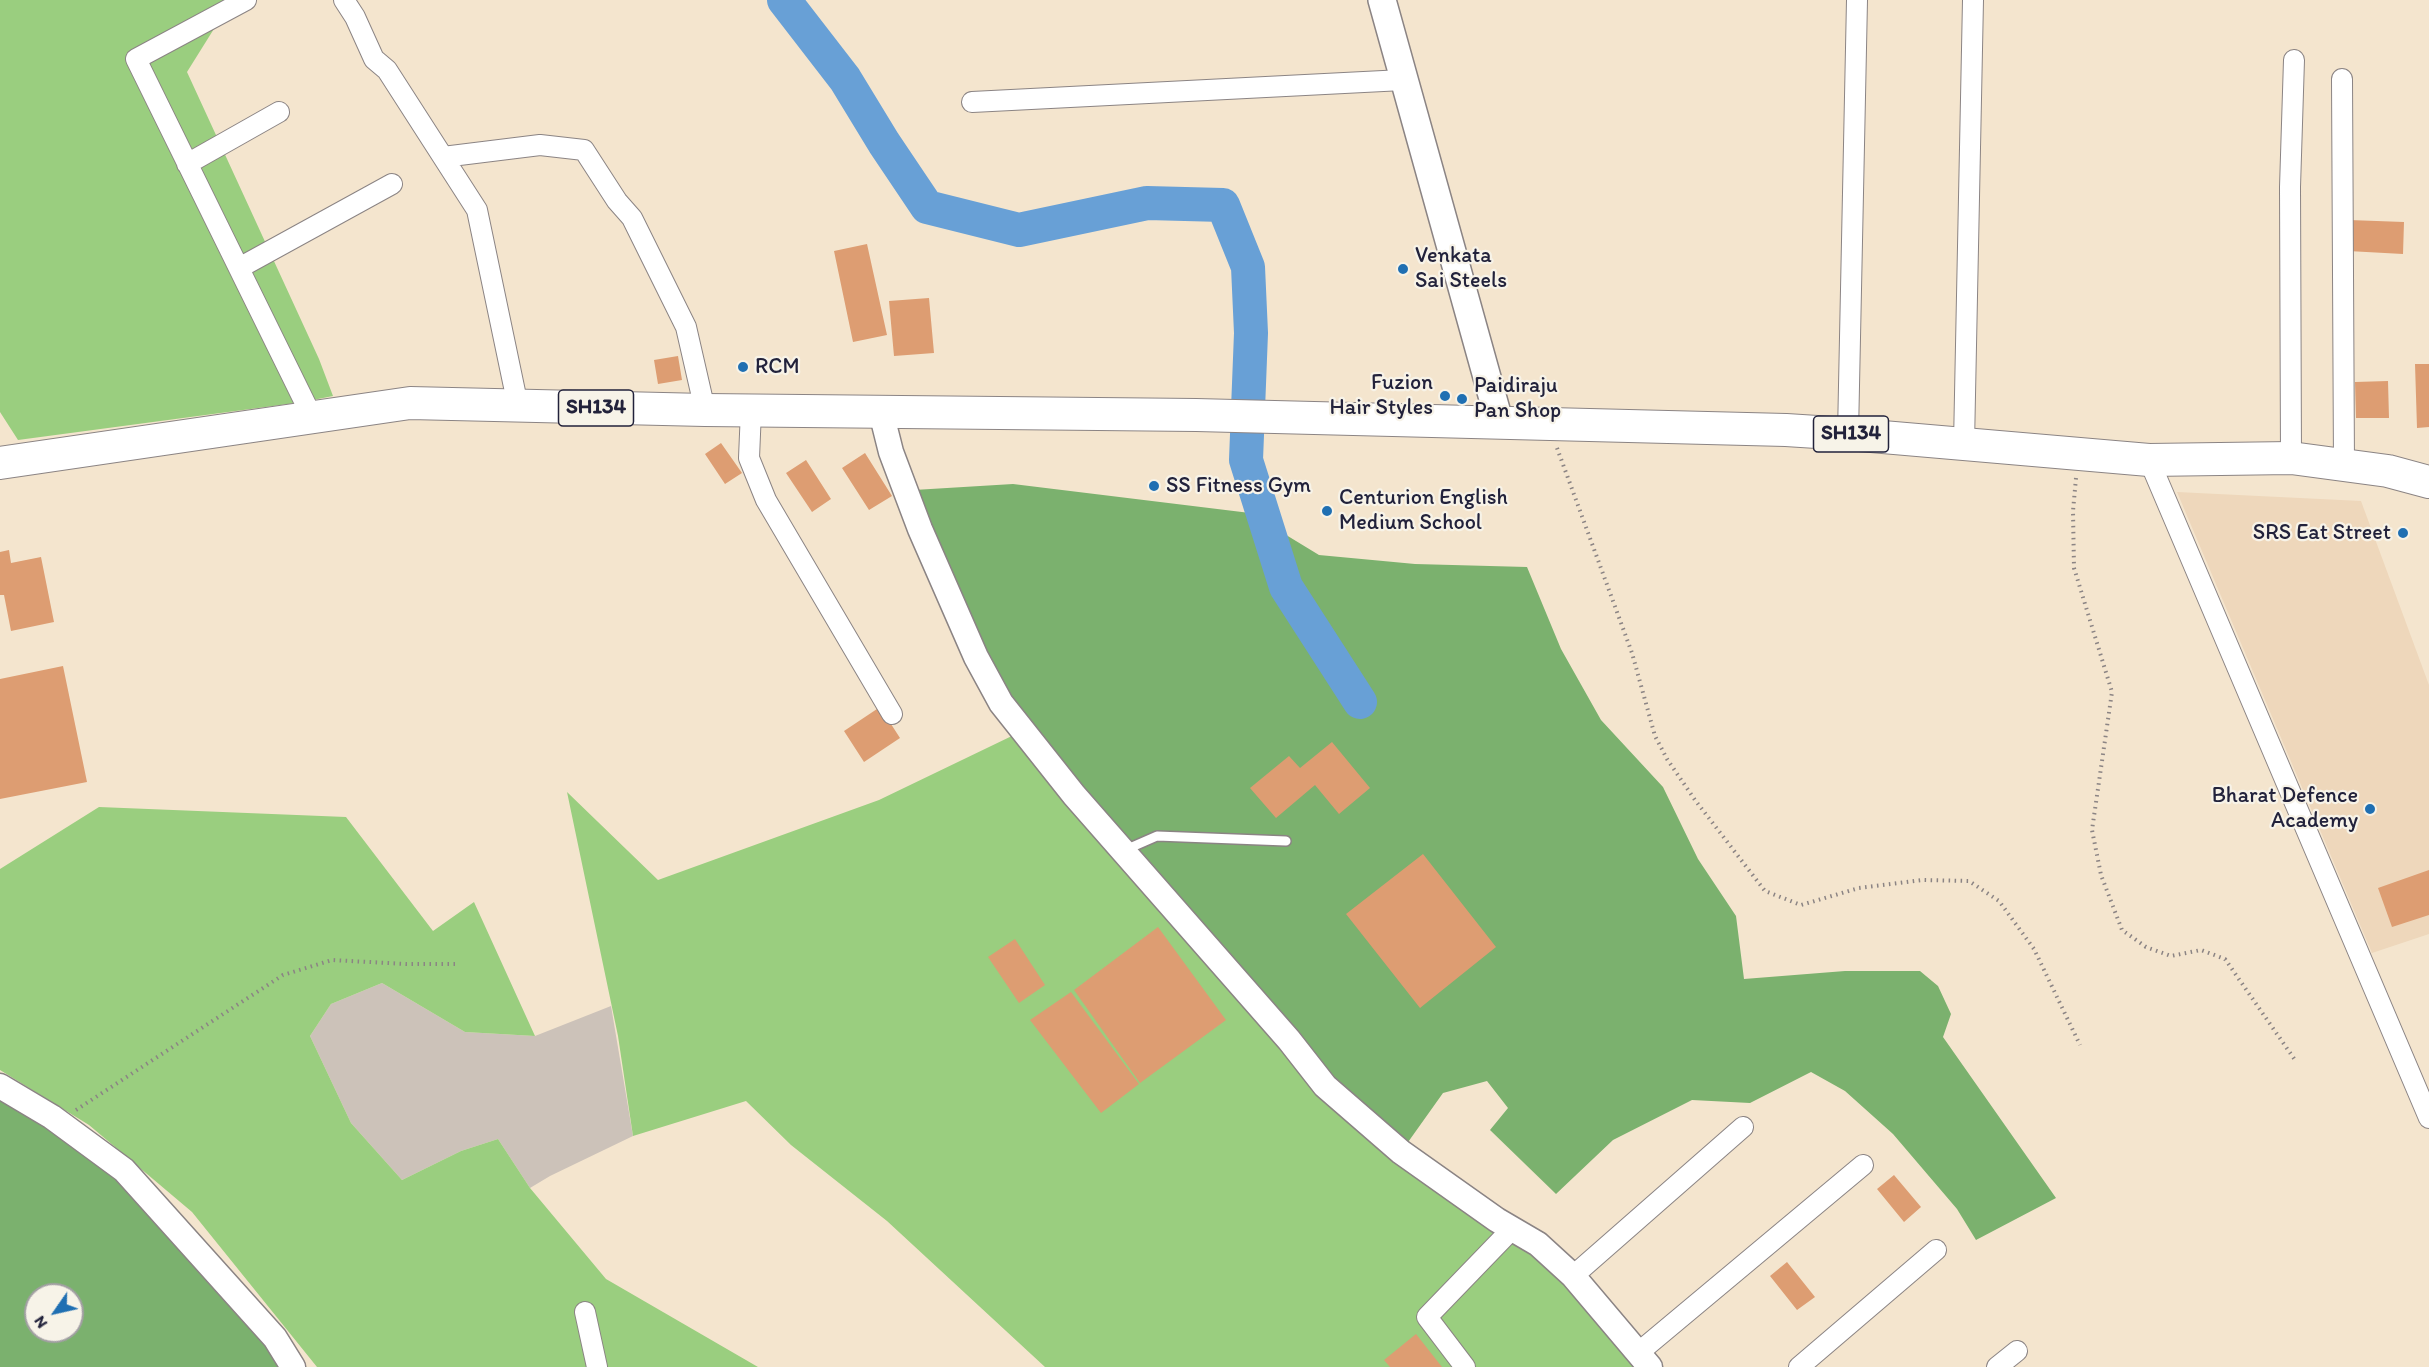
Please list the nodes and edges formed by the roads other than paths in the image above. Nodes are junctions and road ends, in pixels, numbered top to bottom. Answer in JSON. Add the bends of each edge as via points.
{"nodes":[{"id":1,"x":246,"y":0,"type":"edge"},
{"id":2,"x":344,"y":0,"type":"edge"},
{"id":3,"x":1382,"y":0,"type":"edge"},
{"id":4,"x":1857,"y":0,"type":"edge"},
{"id":5,"x":1973,"y":0,"type":"edge"},
{"id":6,"x":2294,"y":60,"type":"dead end"},
{"id":7,"x":2342,"y":79,"type":"dead end"},
{"id":8,"x":1403,"y":80,"type":"junction"},
{"id":9,"x":972,"y":102,"type":"dead end"},
{"id":10,"x":279,"y":112,"type":"dead end"},
{"id":11,"x":443,"y":157,"type":"junction"},
{"id":12,"x":187,"y":164,"type":"junction"},
{"id":13,"x":392,"y":184,"type":"dead end"},
{"id":14,"x":239,"y":268,"type":"junction"},
{"id":15,"x":518,"y":406,"type":"junction"},
{"id":16,"x":705,"y":410,"type":"junction"},
{"id":17,"x":751,"y":410,"type":"junction"},
{"id":18,"x":881,"y":412,"type":"junction"},
{"id":19,"x":313,"y":419,"type":"junction"},
{"id":20,"x":1500,"y":424,"type":"junction"},
{"id":21,"x":1848,"y":434,"type":"junction"},
{"id":22,"x":1964,"y":444,"type":"junction"},
{"id":23,"x":2291,"y":458,"type":"junction"},
{"id":24,"x":2149,"y":460,"type":"junction"},
{"id":25,"x":0,"y":463,"type":"edge"},
{"id":26,"x":2344,"y":465,"type":"junction"},
{"id":27,"x":2429,"y":482,"type":"edge"},
{"id":28,"x":892,"y":714,"type":"dead end"},
{"id":29,"x":1286,"y":840,"type":"dead end"},
{"id":30,"x":1123,"y":851,"type":"junction"},
{"id":31,"x":0,"y":1086,"type":"edge"},
{"id":32,"x":2429,"y":1118,"type":"edge"},
{"id":33,"x":1743,"y":1127,"type":"dead end"},
{"id":34,"x":1863,"y":1165,"type":"dead end"},
{"id":35,"x":1512,"y":1229,"type":"junction"},
{"id":36,"x":1936,"y":1250,"type":"dead end"},
{"id":37,"x":1573,"y":1276,"type":"junction"},
{"id":38,"x":585,"y":1312,"type":"dead end"},
{"id":39,"x":2017,"y":1351,"type":"dead end"},
{"id":40,"x":1644,"y":1360,"type":"edge"},
{"id":41,"x":293,"y":1367,"type":"edge"},
{"id":42,"x":597,"y":1367,"type":"edge"},
{"id":43,"x":1465,"y":1367,"type":"edge"},
{"id":44,"x":1799,"y":1367,"type":"edge"},
{"id":45,"x":1997,"y":1367,"type":"edge"}],
"edges":[{"from":1,"to":12,"type":"street","via":[[136,59]]},
{"from":2,"to":11,"type":"street","via":[[374,59],[387,70]]},
{"from":3,"to":8,"type":"main road"},
{"from":4,"to":21,"type":"street"},
{"from":5,"to":22,"type":"street"},
{"from":6,"to":23,"type":"street","via":[[2290,187]]},
{"from":7,"to":26,"type":"street"},
{"from":8,"to":9,"type":"street"},
{"from":8,"to":20,"type":"main road"},
{"from":10,"to":12,"type":"street"},
{"from":11,"to":15,"type":"street","via":[[477,210]]},
{"from":11,"to":16,"type":"street","via":[[540,145],[584,150],[632,218],[686,327]]},
{"from":12,"to":14,"type":"street"},
{"from":13,"to":14,"type":"street"},
{"from":14,"to":19,"type":"street"},
{"from":15,"to":16,"type":"main road","number":"SH134"},
{"from":15,"to":19,"type":"main road","number":"SH134","via":[[410,403]]},
{"from":16,"to":17,"type":"main road","number":"SH134"},
{"from":17,"to":18,"type":"main road","number":"SH134"},
{"from":17,"to":28,"type":"street","via":[[749,458],[765,501]]},
{"from":18,"to":20,"type":"main road","number":"SH134","via":[[1196,415]]},
{"from":18,"to":30,"type":"street","via":[[891,452],[920,530],[976,657],[1001,703]]},
{"from":19,"to":25,"type":"main road","number":"SH134"},
{"from":20,"to":21,"type":"main road","number":"SH134"},
{"from":21,"to":22,"type":"main road","number":"SH134"},
{"from":22,"to":24,"type":"main road","number":"SH134"},
{"from":23,"to":24,"type":"main road","number":"SH134"},
{"from":23,"to":26,"type":"main road","number":"SH134"},
{"from":24,"to":32,"type":"street"},
{"from":26,"to":27,"type":"main road","number":"SH134"},
{"from":29,"to":30,"type":"lane","via":[[1157,836]]},
{"from":30,"to":35,"type":"street","via":[[1325,1086],[1401,1152]]},
{"from":31,"to":41,"type":"street","via":[[58,1121],[124,1170],[275,1338]]},
{"from":33,"to":37,"type":"street"},
{"from":34,"to":40,"type":"street"},
{"from":35,"to":37,"type":"street","via":[[1538,1244]]},
{"from":35,"to":43,"type":"street","via":[[1427,1317]]},
{"from":36,"to":44,"type":"street"},
{"from":37,"to":40,"type":"street"},
{"from":38,"to":42,"type":"street"},
{"from":39,"to":45,"type":"street"}]}
